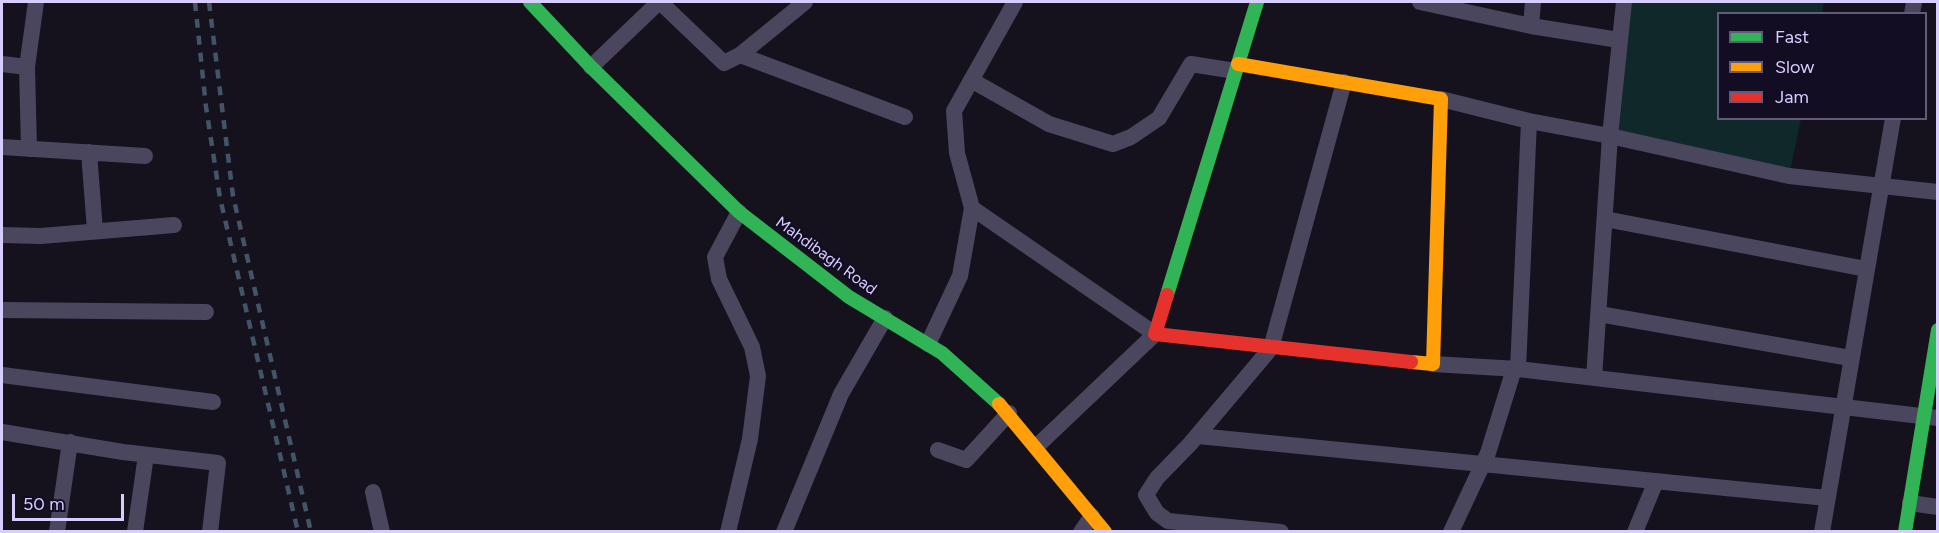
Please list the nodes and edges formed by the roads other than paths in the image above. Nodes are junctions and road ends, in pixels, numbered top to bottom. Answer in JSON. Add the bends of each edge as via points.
{"nodes":[{"id":1,"x":36,"y":2,"type":"edge"},
{"id":2,"x":530,"y":2,"type":"edge"},
{"id":3,"x":805,"y":2,"type":"edge"},
{"id":4,"x":1015,"y":2,"type":"edge"},
{"id":5,"x":1257,"y":2,"type":"edge"},
{"id":6,"x":1420,"y":2,"type":"edge"},
{"id":7,"x":1533,"y":2,"type":"edge"},
{"id":8,"x":1624,"y":2,"type":"edge"},
{"id":9,"x":665,"y":3,"type":"edge"},
{"id":10,"x":1531,"y":26,"type":"junction"},
{"id":11,"x":1619,"y":40,"type":"junction"},
{"id":12,"x":740,"y":56,"type":"junction"},
{"id":13,"x":2,"y":64,"type":"edge"},
{"id":14,"x":27,"y":67,"type":"junction"},
{"id":15,"x":591,"y":67,"type":"junction"},
{"id":16,"x":1236,"y":68,"type":"junction"},
{"id":17,"x":971,"y":80,"type":"junction"},
{"id":18,"x":1344,"y":82,"type":"junction"},
{"id":19,"x":1441,"y":99,"type":"junction"},
{"id":20,"x":905,"y":117,"type":"dead end"},
{"id":21,"x":1893,"y":120,"type":"edge"},
{"id":22,"x":1530,"y":121,"type":"junction"},
{"id":23,"x":1610,"y":136,"type":"junction"},
{"id":24,"x":2,"y":147,"type":"edge"},
{"id":25,"x":29,"y":149,"type":"junction"},
{"id":26,"x":89,"y":152,"type":"junction"},
{"id":27,"x":145,"y":156,"type":"dead end"},
{"id":28,"x":1881,"y":184,"type":"junction"},
{"id":29,"x":1938,"y":192,"type":"edge"},
{"id":30,"x":972,"y":208,"type":"junction"},
{"id":31,"x":739,"y":212,"type":"junction"},
{"id":32,"x":1605,"y":219,"type":"junction"},
{"id":33,"x":174,"y":225,"type":"dead end"},
{"id":34,"x":95,"y":231,"type":"junction"},
{"id":35,"x":2,"y":235,"type":"edge"},
{"id":36,"x":1866,"y":269,"type":"junction"},
{"id":37,"x":2,"y":310,"type":"edge"},
{"id":38,"x":206,"y":312,"type":"dead end"},
{"id":39,"x":1599,"y":314,"type":"junction"},
{"id":40,"x":885,"y":318,"type":"junction"},
{"id":41,"x":1938,"y":330,"type":"edge"},
{"id":42,"x":1155,"y":334,"type":"junction"},
{"id":43,"x":928,"y":344,"type":"junction"},
{"id":44,"x":1271,"y":348,"type":"junction"},
{"id":45,"x":1850,"y":358,"type":"junction"},
{"id":46,"x":1433,"y":364,"type":"junction"},
{"id":47,"x":1516,"y":369,"type":"junction"},
{"id":48,"x":2,"y":375,"type":"edge"},
{"id":49,"x":1594,"y":378,"type":"junction"},
{"id":50,"x":213,"y":402,"type":"dead end"},
{"id":51,"x":1841,"y":406,"type":"junction"},
{"id":52,"x":1009,"y":413,"type":"junction"},
{"id":53,"x":1931,"y":417,"type":"edge"},
{"id":54,"x":2,"y":432,"type":"edge"},
{"id":55,"x":1198,"y":436,"type":"junction"},
{"id":56,"x":70,"y":442,"type":"junction"},
{"id":57,"x":1036,"y":447,"type":"junction"},
{"id":58,"x":938,"y":450,"type":"dead end"},
{"id":59,"x":146,"y":455,"type":"junction"},
{"id":60,"x":1483,"y":464,"type":"junction"},
{"id":61,"x":1656,"y":481,"type":"junction"},
{"id":62,"x":373,"y":492,"type":"dead end"},
{"id":63,"x":1827,"y":498,"type":"junction"},
{"id":64,"x":1910,"y":503,"type":"junction"},
{"id":65,"x":1938,"y":507,"type":"edge"},
{"id":66,"x":1092,"y":516,"type":"junction"},
{"id":67,"x":57,"y":531,"type":"edge"},
{"id":68,"x":135,"y":531,"type":"edge"},
{"id":69,"x":210,"y":531,"type":"edge"},
{"id":70,"x":382,"y":531,"type":"edge"},
{"id":71,"x":728,"y":531,"type":"edge"},
{"id":72,"x":784,"y":531,"type":"edge"},
{"id":73,"x":1081,"y":531,"type":"edge"},
{"id":74,"x":1105,"y":531,"type":"edge"},
{"id":75,"x":1281,"y":531,"type":"edge"},
{"id":76,"x":1451,"y":531,"type":"edge"},
{"id":77,"x":1635,"y":531,"type":"edge"},
{"id":78,"x":1822,"y":531,"type":"edge"},
{"id":79,"x":1905,"y":531,"type":"edge"}],
"edges":[{"from":1,"to":14,"type":"street"},
{"from":2,"to":15,"type":"street","name":"Mahdibagh Road"},
{"from":3,"to":12,"type":"street"},
{"from":4,"to":17,"type":"street"},
{"from":5,"to":16,"type":"street"},
{"from":6,"to":10,"type":"street"},
{"from":7,"to":10,"type":"street"},
{"from":8,"to":11,"type":"street"},
{"from":9,"to":12,"type":"street","via":[[724,63]]},
{"from":9,"to":15,"type":"street"},
{"from":10,"to":11,"type":"street"},
{"from":11,"to":23,"type":"street"},
{"from":12,"to":20,"type":"street"},
{"from":13,"to":14,"type":"street"},
{"from":14,"to":25,"type":"street"},
{"from":15,"to":31,"type":"street","name":"Mahdibagh Road"},
{"from":16,"to":17,"type":"street","via":[[1191,64],[1159,118],[1113,144],[1049,124]]},
{"from":16,"to":18,"type":"street"},
{"from":16,"to":42,"type":"street"},
{"from":17,"to":30,"type":"street","via":[[954,111],[957,153]]},
{"from":18,"to":19,"type":"street"},
{"from":18,"to":44,"type":"street"},
{"from":19,"to":22,"type":"street"},
{"from":19,"to":46,"type":"street"},
{"from":21,"to":28,"type":"street"},
{"from":22,"to":23,"type":"street"},
{"from":22,"to":47,"type":"street"},
{"from":23,"to":28,"type":"street","via":[[1790,176]]},
{"from":23,"to":32,"type":"street"},
{"from":24,"to":25,"type":"street"},
{"from":25,"to":26,"type":"street"},
{"from":26,"to":27,"type":"street"},
{"from":26,"to":34,"type":"street"},
{"from":28,"to":29,"type":"street"},
{"from":28,"to":36,"type":"street"},
{"from":30,"to":42,"type":"street"},
{"from":30,"to":43,"type":"street","via":[[960,276]]},
{"from":31,"to":40,"type":"street","name":"Mahdibagh Road","via":[[849,297]]},
{"from":31,"to":71,"type":"street","via":[[715,257],[719,279],[752,347],[758,376],[750,439]]},
{"from":32,"to":36,"type":"street"},
{"from":32,"to":39,"type":"street"},
{"from":33,"to":34,"type":"street"},
{"from":34,"to":35,"type":"street"},
{"from":36,"to":45,"type":"street"},
{"from":37,"to":38,"type":"street"},
{"from":39,"to":45,"type":"street"},
{"from":39,"to":49,"type":"street"},
{"from":40,"to":43,"type":"street","name":"Mahdibagh Road"},
{"from":40,"to":72,"type":"street","via":[[841,394]]},
{"from":41,"to":53,"type":"street"},
{"from":42,"to":44,"type":"street"},
{"from":42,"to":57,"type":"street"},
{"from":43,"to":52,"type":"street","name":"Mahdibagh Road"},
{"from":44,"to":46,"type":"street"},
{"from":44,"to":55,"type":"street"},
{"from":45,"to":51,"type":"street"},
{"from":46,"to":47,"type":"street"},
{"from":47,"to":49,"type":"street"},
{"from":47,"to":60,"type":"street"},
{"from":48,"to":50,"type":"street"},
{"from":49,"to":51,"type":"street"},
{"from":51,"to":53,"type":"street"},
{"from":51,"to":63,"type":"street"},
{"from":52,"to":57,"type":"street","name":"Mahdibagh Road"},
{"from":52,"to":58,"type":"street","via":[[966,460]]},
{"from":53,"to":64,"type":"street"},
{"from":54,"to":56,"type":"street"},
{"from":55,"to":60,"type":"street"},
{"from":55,"to":75,"type":"street","via":[[1146,495],[1157,513],[1168,521]]},
{"from":56,"to":59,"type":"street"},
{"from":56,"to":67,"type":"street"},
{"from":57,"to":66,"type":"street","name":"Mahdibagh Road"},
{"from":59,"to":68,"type":"street"},
{"from":59,"to":69,"type":"street","via":[[218,463]]},
{"from":60,"to":61,"type":"street"},
{"from":60,"to":76,"type":"street"},
{"from":61,"to":63,"type":"street"},
{"from":61,"to":77,"type":"street"},
{"from":62,"to":70,"type":"street"},
{"from":63,"to":78,"type":"street"},
{"from":64,"to":65,"type":"street"},
{"from":64,"to":79,"type":"street"},
{"from":66,"to":73,"type":"street"},
{"from":66,"to":74,"type":"street","name":"Mahdibagh Road"}]}
